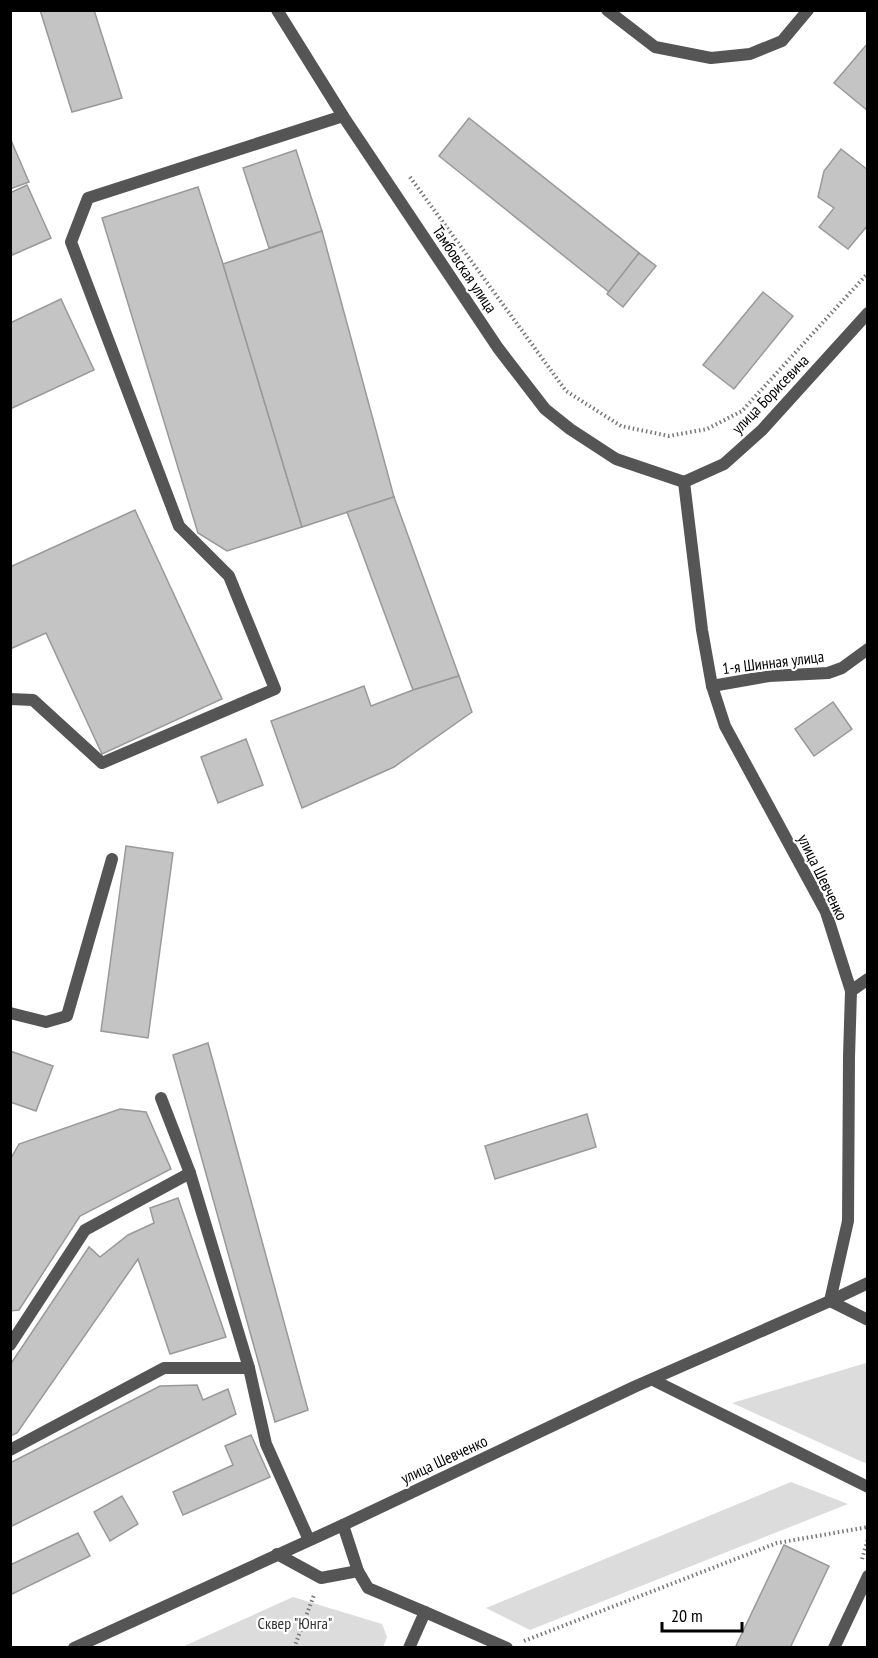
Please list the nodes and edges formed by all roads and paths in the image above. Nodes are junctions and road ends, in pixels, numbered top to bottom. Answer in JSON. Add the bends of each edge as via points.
{"nodes":[{"id":1,"x":277,"y":10,"type":"edge"},
{"id":2,"x":608,"y":10,"type":"edge"},
{"id":3,"x":808,"y":10,"type":"edge"},
{"id":4,"x":343,"y":116,"type":"junction"},
{"id":5,"x":405,"y":170,"type":"dead end"},
{"id":6,"x":867,"y":273,"type":"edge"},
{"id":7,"x":867,"y":314,"type":"edge"},
{"id":8,"x":684,"y":482,"type":"junction"},
{"id":9,"x":867,"y":650,"type":"edge"},
{"id":10,"x":712,"y":686,"type":"junction"},
{"id":11,"x":10,"y":699,"type":"edge"},
{"id":12,"x":112,"y":859,"type":"dead end"},
{"id":13,"x":867,"y":979,"type":"edge"},
{"id":14,"x":851,"y":991,"type":"junction"},
{"id":15,"x":10,"y":1012,"type":"edge"},
{"id":16,"x":161,"y":1098,"type":"dead end"},
{"id":17,"x":190,"y":1173,"type":"junction"},
{"id":18,"x":867,"y":1283,"type":"edge"},
{"id":19,"x":830,"y":1301,"type":"junction"},
{"id":20,"x":867,"y":1320,"type":"edge"},
{"id":21,"x":10,"y":1345,"type":"edge"},
{"id":22,"x":249,"y":1368,"type":"junction"},
{"id":23,"x":653,"y":1380,"type":"junction"},
{"id":24,"x":10,"y":1450,"type":"edge"},
{"id":25,"x":867,"y":1487,"type":"edge"},
{"id":26,"x":343,"y":1525,"type":"junction"},
{"id":27,"x":867,"y":1527,"type":"edge"},
{"id":28,"x":309,"y":1540,"type":"junction"},
{"id":29,"x":277,"y":1554,"type":"junction"},
{"id":30,"x":358,"y":1571,"type":"junction"},
{"id":31,"x":867,"y":1576,"type":"edge"},
{"id":32,"x":321,"y":1578,"type":"junction"},
{"id":33,"x":425,"y":1612,"type":"junction"},
{"id":34,"x":74,"y":1647,"type":"edge"},
{"id":35,"x":294,"y":1647,"type":"edge"},
{"id":36,"x":409,"y":1647,"type":"edge"},
{"id":37,"x":507,"y":1647,"type":"edge"},
{"id":38,"x":834,"y":1647,"type":"edge"}],
"edges":[{"from":1,"to":4,"type":"street","name":"Тамбовская улица"},
{"from":2,"to":3,"type":"street","via":[[655,47],[711,58],[750,54],[782,41]]},
{"from":4,"to":8,"type":"street","name":"Тамбовская улица","via":[[498,348],[545,409],[616,459]]},
{"from":4,"to":11,"type":"street","via":[[88,198],[71,242],[180,526],[228,576],[275,688],[102,763],[33,700]]},
{"from":5,"to":6,"type":"path","via":[[566,391],[621,426],[669,436],[707,429],[742,411]]},
{"from":7,"to":8,"type":"street","name":"улица Борисевича","via":[[762,430],[724,464]]},
{"from":8,"to":10,"type":"street","name":"улица Шевченко"},
{"from":9,"to":10,"type":"street","name":"1-я Шинная улица","via":[[828,673],[769,676]]},
{"from":10,"to":14,"type":"street","name":"улица Шевченко","via":[[725,726],[826,912]]},
{"from":12,"to":15,"type":"street","via":[[67,1016],[46,1022]]},
{"from":13,"to":14,"type":"street"},
{"from":14,"to":19,"type":"street","name":"улица Шевченко","via":[[848,1221]]},
{"from":16,"to":17,"type":"street"},
{"from":17,"to":21,"type":"street","via":[[85,1230]]},
{"from":17,"to":22,"type":"street"},
{"from":18,"to":19,"type":"street"},
{"from":19,"to":20,"type":"street"},
{"from":19,"to":23,"type":"street","name":"улица Шевченко"},
{"from":22,"to":24,"type":"street","via":[[164,1368]]},
{"from":22,"to":28,"type":"street","via":[[266,1444]]},
{"from":23,"to":25,"type":"street"},
{"from":23,"to":26,"type":"street","name":"улица Шевченко"},
{"from":26,"to":28,"type":"street","name":"улица Шевченко"},
{"from":26,"to":30,"type":"street"},
{"from":27,"to":37,"type":"path","via":[[777,1543]]},
{"from":28,"to":29,"type":"street","name":"улица Шевченко"},
{"from":29,"to":32,"type":"street"},
{"from":29,"to":34,"type":"street","name":"улица Шевченко"},
{"from":30,"to":32,"type":"street"},
{"from":30,"to":33,"type":"street","via":[[368,1588]]},
{"from":31,"to":38,"type":"street"},
{"from":32,"to":35,"type":"path"},
{"from":33,"to":36,"type":"street"},
{"from":33,"to":37,"type":"street"}]}
